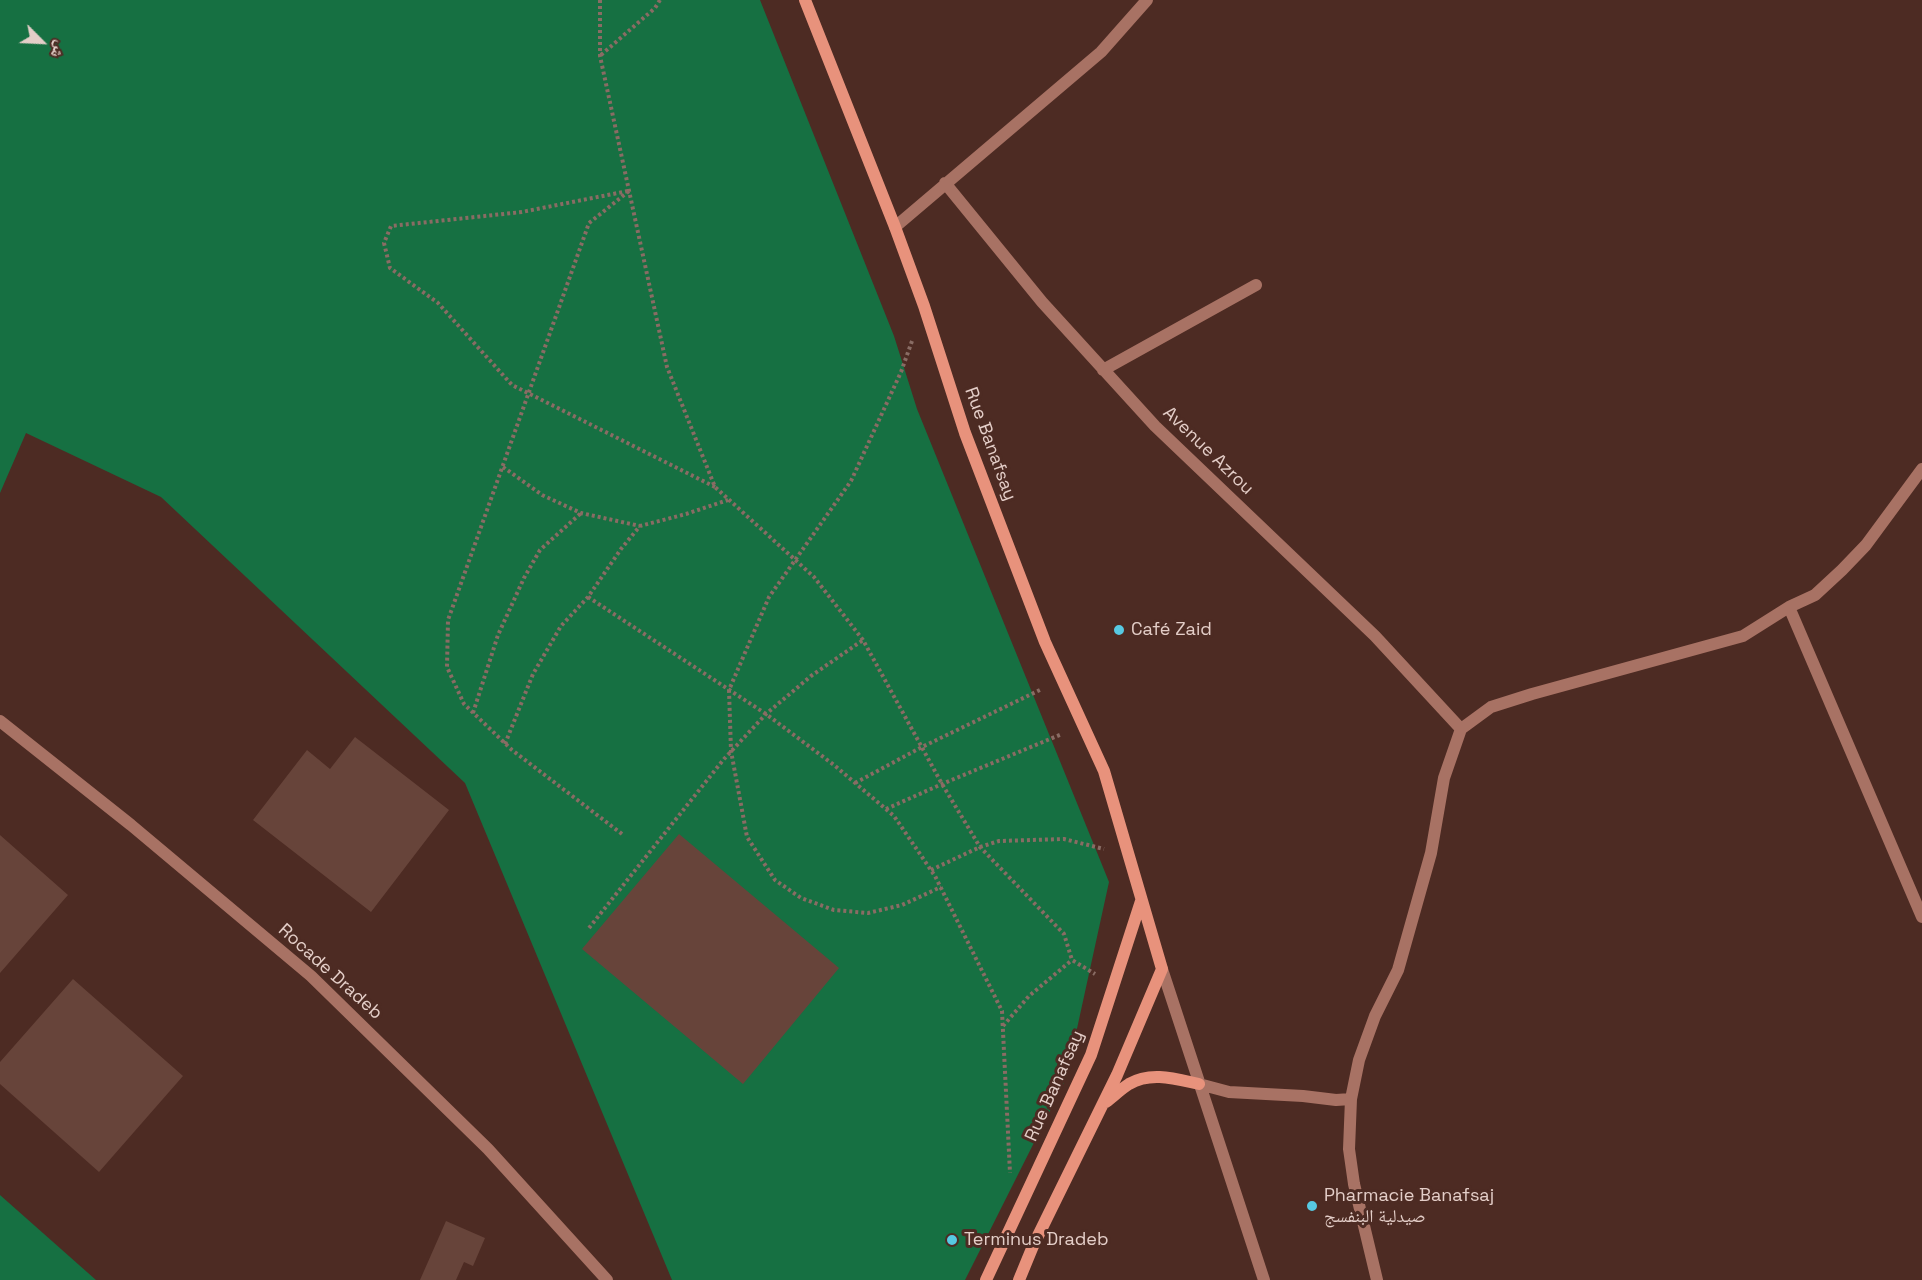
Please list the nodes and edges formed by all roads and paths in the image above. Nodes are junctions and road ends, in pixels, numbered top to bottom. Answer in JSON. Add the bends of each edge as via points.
{"nodes":[{"id":1,"x":600,"y":0,"type":"edge"},
{"id":2,"x":660,"y":0,"type":"edge"},
{"id":3,"x":805,"y":0,"type":"edge"},
{"id":4,"x":1147,"y":0,"type":"edge"},
{"id":5,"x":600,"y":56,"type":"junction"},
{"id":6,"x":945,"y":183,"type":"junction"},
{"id":7,"x":629,"y":191,"type":"junction"},
{"id":8,"x":895,"y":227,"type":"junction"},
{"id":9,"x":1256,"y":285,"type":"dead end"},
{"id":10,"x":924,"y":306,"type":"junction"},
{"id":11,"x":1103,"y":370,"type":"junction"},
{"id":12,"x":529,"y":394,"type":"junction"},
{"id":13,"x":502,"y":467,"type":"junction"},
{"id":14,"x":1922,"y":469,"type":"edge"},
{"id":15,"x":715,"y":487,"type":"junction"},
{"id":16,"x":729,"y":500,"type":"junction"},
{"id":17,"x":580,"y":513,"type":"junction"},
{"id":18,"x":640,"y":526,"type":"junction"},
{"id":19,"x":796,"y":560,"type":"junction"},
{"id":20,"x":588,"y":597,"type":"junction"},
{"id":21,"x":1789,"y":607,"type":"junction"},
{"id":22,"x":863,"y":640,"type":"junction"},
{"id":23,"x":1062,"y":679,"type":"junction"},
{"id":24,"x":729,"y":690,"type":"junction"},
{"id":25,"x":473,"y":712,"type":"junction"},
{"id":26,"x":766,"y":714,"type":"junction"},
{"id":27,"x":0,"y":721,"type":"edge"},
{"id":28,"x":1083,"y":726,"type":"junction"},
{"id":29,"x":1461,"y":729,"type":"junction"},
{"id":30,"x":505,"y":744,"type":"junction"},
{"id":31,"x":922,"y":747,"type":"junction"},
{"id":32,"x":731,"y":751,"type":"junction"},
{"id":33,"x":855,"y":783,"type":"junction"},
{"id":34,"x":942,"y":784,"type":"junction"},
{"id":35,"x":886,"y":809,"type":"junction"},
{"id":36,"x":622,"y":834,"type":"dead end"},
{"id":37,"x":980,"y":848,"type":"junction"},
{"id":38,"x":1128,"y":855,"type":"junction"},
{"id":39,"x":931,"y":870,"type":"junction"},
{"id":40,"x":941,"y":887,"type":"junction"},
{"id":41,"x":1918,"y":895,"type":"edge"},
{"id":42,"x":1142,"y":900,"type":"junction"},
{"id":43,"x":1922,"y":917,"type":"edge"},
{"id":44,"x":589,"y":928,"type":"dead end"},
{"id":45,"x":1071,"y":960,"type":"junction"},
{"id":46,"x":1162,"y":969,"type":"junction"},
{"id":47,"x":1115,"y":984,"type":"junction"},
{"id":48,"x":1003,"y":1027,"type":"junction"},
{"id":49,"x":1199,"y":1084,"type":"junction"},
{"id":50,"x":1351,"y":1099,"type":"junction"},
{"id":51,"x":1103,"y":1104,"type":"junction"},
{"id":52,"x":1010,"y":1176,"type":"dead end"},
{"id":53,"x":606,"y":1280,"type":"edge"},
{"id":54,"x":986,"y":1280,"type":"edge"},
{"id":55,"x":1019,"y":1280,"type":"edge"},
{"id":56,"x":1264,"y":1280,"type":"edge"},
{"id":57,"x":1377,"y":1280,"type":"edge"}],
"edges":[{"from":1,"to":5,"type":"path"},
{"from":2,"to":5,"type":"path"},
{"from":3,"to":8,"type":"main road","name":"Rue Banafsay"},
{"from":4,"to":6,"type":"street","via":[[1101,52]]},
{"from":5,"to":7,"type":"path"},
{"from":6,"to":8,"type":"street"},
{"from":6,"to":11,"type":"street","name":"Avenue Azrou"},
{"from":7,"to":12,"type":"path","via":[[589,223]]},
{"from":7,"to":12,"type":"path","via":[[522,212],[391,226],[384,243],[390,268],[438,303],[512,385]]},
{"from":7,"to":15,"type":"path","via":[[667,367]]},
{"from":8,"to":10,"type":"main road","name":"Rue Banafsay"},
{"from":9,"to":11,"type":"street"},
{"from":10,"to":19,"type":"path","via":[[901,372],[851,481]]},
{"from":10,"to":23,"type":"main road","name":"Rue Banafsay","via":[[965,433]]},
{"from":11,"to":29,"type":"street","name":"Avenue Azrou","via":[[1155,426],[1375,636]]},
{"from":12,"to":13,"type":"path"},
{"from":12,"to":15,"type":"path"},
{"from":13,"to":17,"type":"path","via":[[542,495]]},
{"from":13,"to":25,"type":"path","via":[[448,620],[447,667],[464,704]]},
{"from":14,"to":21,"type":"street","via":[[1866,545],[1815,595]]},
{"from":15,"to":16,"type":"path"},
{"from":16,"to":18,"type":"path"},
{"from":16,"to":19,"type":"path"},
{"from":17,"to":18,"type":"path"},
{"from":17,"to":25,"type":"path","via":[[540,550],[524,578],[498,635]]},
{"from":18,"to":20,"type":"path"},
{"from":19,"to":22,"type":"path"},
{"from":19,"to":24,"type":"path","via":[[769,597]]},
{"from":20,"to":24,"type":"path"},
{"from":20,"to":30,"type":"path","via":[[561,626],[533,674]]},
{"from":21,"to":29,"type":"street","via":[[1743,636],[1532,694],[1491,708]]},
{"from":21,"to":41,"type":"street"},
{"from":22,"to":26,"type":"path"},
{"from":22,"to":31,"type":"path"},
{"from":23,"to":28,"type":"main road","name":"Rue Banafsay"},
{"from":23,"to":31,"type":"path"},
{"from":24,"to":26,"type":"path"},
{"from":24,"to":32,"type":"path"},
{"from":25,"to":30,"type":"path"},
{"from":26,"to":32,"type":"path"},
{"from":26,"to":33,"type":"path"},
{"from":27,"to":53,"type":"street","name":"Rocade Dradeb","via":[[311,976],[488,1149]]},
{"from":28,"to":34,"type":"path"},
{"from":28,"to":38,"type":"main road","name":"Rue Banafsay","via":[[1104,771]]},
{"from":29,"to":50,"type":"street","via":[[1444,778],[1431,853],[1401,960],[1359,1060]]},
{"from":30,"to":36,"type":"path"},
{"from":31,"to":33,"type":"path"},
{"from":31,"to":34,"type":"path"},
{"from":32,"to":40,"type":"path","via":[[747,837],[775,880],[801,898],[834,910],[868,913],[902,905]]},
{"from":32,"to":44,"type":"path"},
{"from":33,"to":35,"type":"path"},
{"from":34,"to":35,"type":"path"},
{"from":34,"to":37,"type":"path"},
{"from":35,"to":39,"type":"path"},
{"from":37,"to":38,"type":"path","via":[[999,841],[1064,839]]},
{"from":37,"to":39,"type":"path"},
{"from":37,"to":45,"type":"path","via":[[1064,934]]},
{"from":38,"to":42,"type":"main road","name":"Rue Banafsay"},
{"from":39,"to":40,"type":"path"},
{"from":40,"to":48,"type":"path","via":[[1002,1011]]},
{"from":41,"to":43,"type":"street"},
{"from":42,"to":46,"type":"main road","name":"Rue Banafsay"},
{"from":42,"to":47,"type":"main road","name":"Rue Banafsay"},
{"from":45,"to":47,"type":"path"},
{"from":45,"to":48,"type":"path","via":[[1029,996]]},
{"from":46,"to":49,"type":"street","name":"Rue Banafsay"},
{"from":46,"to":51,"type":"main road"},
{"from":47,"to":54,"type":"main road","name":"Rue Banafsay","via":[[1091,1054]]},
{"from":48,"to":52,"type":"path"},
{"from":49,"to":50,"type":"street","via":[[1229,1092]]},
{"from":49,"to":51,"type":"main road","via":[[1144,1077]]},
{"from":49,"to":56,"type":"street","name":"Rue Banafsay"},
{"from":50,"to":57,"type":"street","via":[[1349,1149],[1354,1184]]},
{"from":51,"to":55,"type":"main road"}]}
